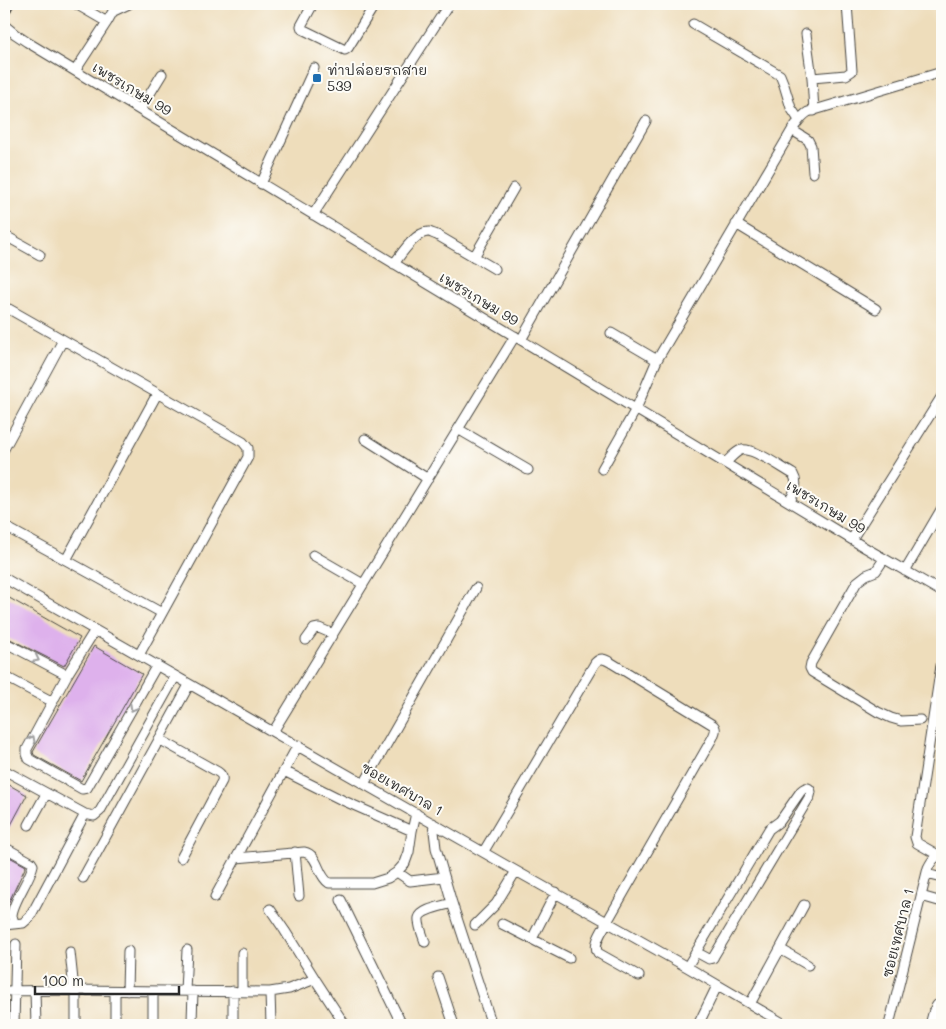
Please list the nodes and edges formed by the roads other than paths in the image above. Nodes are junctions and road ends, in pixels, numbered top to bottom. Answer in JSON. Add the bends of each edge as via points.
{"nodes":[{"id":1,"x":7,"y":4,"type":"edge"},
{"id":2,"x":76,"y":4,"type":"edge"},
{"id":3,"x":129,"y":4,"type":"edge"},
{"id":4,"x":314,"y":4,"type":"edge"},
{"id":5,"x":374,"y":4,"type":"edge"},
{"id":6,"x":449,"y":4,"type":"edge"},
{"id":7,"x":846,"y":4,"type":"edge"},
{"id":8,"x":116,"y":7,"type":"edge"},
{"id":9,"x":4,"y":10,"type":"edge"},
{"id":10,"x":108,"y":22,"type":"junction"},
{"id":11,"x":693,"y":24,"type":"dead end"},
{"id":12,"x":4,"y":25,"type":"edge"},
{"id":13,"x":806,"y":34,"type":"dead end"},
{"id":14,"x":314,"y":68,"type":"dead end"},
{"id":15,"x":75,"y":71,"type":"junction"},
{"id":16,"x":942,"y":72,"type":"edge"},
{"id":17,"x":162,"y":74,"type":"dead end"},
{"id":18,"x":812,"y":78,"type":"junction"},
{"id":19,"x":140,"y":110,"type":"junction"},
{"id":20,"x":814,"y":110,"type":"junction"},
{"id":21,"x":799,"y":120,"type":"junction"},
{"id":22,"x":646,"y":121,"type":"dead end"},
{"id":23,"x":792,"y":130,"type":"junction"},
{"id":24,"x":813,"y":173,"type":"dead end"},
{"id":25,"x":262,"y":184,"type":"junction"},
{"id":26,"x":514,"y":188,"type":"dead end"},
{"id":27,"x":313,"y":215,"type":"junction"},
{"id":28,"x":736,"y":224,"type":"junction"},
{"id":29,"x":4,"y":235,"type":"edge"},
{"id":30,"x":40,"y":255,"type":"dead end"},
{"id":31,"x":474,"y":257,"type":"junction"},
{"id":32,"x":394,"y":264,"type":"junction"},
{"id":33,"x":495,"y":269,"type":"dead end"},
{"id":34,"x":4,"y":308,"type":"edge"},
{"id":35,"x":876,"y":309,"type":"dead end"},
{"id":36,"x":611,"y":333,"type":"dead end"},
{"id":37,"x":518,"y":338,"type":"junction"},
{"id":38,"x":63,"y":340,"type":"junction"},
{"id":39,"x":657,"y":360,"type":"junction"},
{"id":40,"x":157,"y":394,"type":"junction"},
{"id":41,"x":942,"y":397,"type":"edge"},
{"id":42,"x":636,"y":409,"type":"junction"},
{"id":43,"x":458,"y":429,"type":"junction"},
{"id":44,"x":365,"y":439,"type":"dead end"},
{"id":45,"x":4,"y":449,"type":"edge"},
{"id":46,"x":725,"y":463,"type":"junction"},
{"id":47,"x":602,"y":469,"type":"dead end"},
{"id":48,"x":528,"y":470,"type":"dead end"},
{"id":49,"x":428,"y":478,"type":"junction"},
{"id":50,"x":790,"y":502,"type":"junction"},
{"id":51,"x":942,"y":508,"type":"edge"},
{"id":52,"x":4,"y":526,"type":"edge"},
{"id":53,"x":852,"y":539,"type":"junction"},
{"id":54,"x":313,"y":554,"type":"dead end"},
{"id":55,"x":884,"y":558,"type":"junction"},
{"id":56,"x":66,"y":560,"type":"junction"},
{"id":57,"x":905,"y":571,"type":"junction"},
{"id":58,"x":4,"y":578,"type":"edge"},
{"id":59,"x":364,"y":584,"type":"junction"},
{"id":60,"x":476,"y":588,"type":"dead end"},
{"id":61,"x":942,"y":592,"type":"edge"},
{"id":62,"x":162,"y":613,"type":"junction"},
{"id":63,"x":95,"y":630,"type":"junction"},
{"id":64,"x":333,"y":634,"type":"junction"},
{"id":65,"x":306,"y":640,"type":"dead end"},
{"id":66,"x":4,"y":642,"type":"edge"},
{"id":67,"x":139,"y":655,"type":"junction"},
{"id":68,"x":942,"y":659,"type":"edge"},
{"id":69,"x":157,"y":666,"type":"junction"},
{"id":70,"x":68,"y":675,"type":"junction"},
{"id":71,"x":4,"y":676,"type":"edge"},
{"id":72,"x":175,"y":677,"type":"junction"},
{"id":73,"x":189,"y":685,"type":"junction"},
{"id":74,"x":53,"y":702,"type":"junction"},
{"id":75,"x":920,"y":720,"type":"dead end"},
{"id":76,"x":273,"y":732,"type":"junction"},
{"id":77,"x":160,"y":739,"type":"junction"},
{"id":78,"x":298,"y":745,"type":"junction"},
{"id":79,"x":4,"y":770,"type":"edge"},
{"id":80,"x":284,"y":771,"type":"junction"},
{"id":81,"x":364,"y":784,"type":"junction"},
{"id":82,"x":46,"y":794,"type":"junction"},
{"id":83,"x":416,"y":813,"type":"junction"},
{"id":84,"x":85,"y":814,"type":"junction"},
{"id":85,"x":433,"y":823,"type":"junction"},
{"id":86,"x":29,"y":825,"type":"dead end"},
{"id":87,"x":412,"y":831,"type":"junction"},
{"id":88,"x":4,"y":847,"type":"edge"},
{"id":89,"x":295,"y":852,"type":"junction"},
{"id":90,"x":484,"y":852,"type":"junction"},
{"id":91,"x":940,"y":855,"type":"edge"},
{"id":92,"x":181,"y":858,"type":"dead end"},
{"id":93,"x":236,"y":858,"type":"junction"},
{"id":94,"x":516,"y":871,"type":"junction"},
{"id":95,"x":397,"y":872,"type":"junction"},
{"id":96,"x":927,"y":874,"type":"junction"},
{"id":97,"x":444,"y":877,"type":"junction"},
{"id":98,"x":83,"y":878,"type":"dead end"},
{"id":99,"x":942,"y":878,"type":"edge"},
{"id":100,"x":556,"y":892,"type":"junction"},
{"id":101,"x":299,"y":896,"type":"dead end"},
{"id":102,"x":921,"y":896,"type":"junction"},
{"id":103,"x":215,"y":897,"type":"dead end"},
{"id":104,"x":342,"y":900,"type":"dead end"},
{"id":105,"x":942,"y":902,"type":"edge"},
{"id":106,"x":452,"y":903,"type":"junction"},
{"id":107,"x":804,"y":905,"type":"dead end"},
{"id":108,"x":270,"y":909,"type":"dead end"},
{"id":109,"x":607,"y":922,"type":"junction"},
{"id":110,"x":14,"y":924,"type":"junction"},
{"id":111,"x":502,"y":924,"type":"dead end"},
{"id":112,"x":4,"y":925,"type":"edge"},
{"id":113,"x":475,"y":925,"type":"dead end"},
{"id":114,"x":532,"y":939,"type":"junction"},
{"id":115,"x":425,"y":942,"type":"dead end"},
{"id":116,"x":16,"y":944,"type":"dead end"},
{"id":117,"x":780,"y":949,"type":"junction"},
{"id":118,"x":187,"y":950,"type":"dead end"},
{"id":119,"x":128,"y":951,"type":"dead end"},
{"id":120,"x":70,"y":952,"type":"dead end"},
{"id":121,"x":696,"y":952,"type":"junction"},
{"id":122,"x":242,"y":953,"type":"dead end"},
{"id":123,"x":569,"y":958,"type":"dead end"},
{"id":124,"x":808,"y":965,"type":"dead end"},
{"id":125,"x":687,"y":967,"type":"junction"},
{"id":126,"x":639,"y":976,"type":"dead end"},
{"id":127,"x":438,"y":977,"type":"dead end"},
{"id":128,"x":315,"y":979,"type":"junction"},
{"id":129,"x":717,"y":986,"type":"junction"},
{"id":130,"x":4,"y":991,"type":"edge"},
{"id":131,"x":14,"y":991,"type":"junction"},
{"id":132,"x":35,"y":991,"type":"junction"},
{"id":133,"x":75,"y":991,"type":"junction"},
{"id":134,"x":115,"y":991,"type":"junction"},
{"id":135,"x":127,"y":991,"type":"junction"},
{"id":136,"x":153,"y":991,"type":"junction"},
{"id":137,"x":189,"y":991,"type":"junction"},
{"id":138,"x":237,"y":991,"type":"junction"},
{"id":139,"x":270,"y":992,"type":"junction"},
{"id":140,"x":750,"y":1004,"type":"junction"},
{"id":141,"x":942,"y":1004,"type":"edge"},
{"id":142,"x":76,"y":1020,"type":"dead end"},
{"id":143,"x":192,"y":1021,"type":"dead end"},
{"id":144,"x":233,"y":1023,"type":"dead end"},
{"id":145,"x":14,"y":1025,"type":"edge"},
{"id":146,"x":36,"y":1025,"type":"edge"},
{"id":147,"x":115,"y":1025,"type":"edge"},
{"id":148,"x":153,"y":1025,"type":"edge"},
{"id":149,"x":271,"y":1025,"type":"edge"},
{"id":150,"x":345,"y":1025,"type":"edge"},
{"id":151,"x":402,"y":1025,"type":"edge"},
{"id":152,"x":454,"y":1025,"type":"edge"},
{"id":153,"x":492,"y":1025,"type":"edge"},
{"id":154,"x":698,"y":1025,"type":"edge"},
{"id":155,"x":786,"y":1025,"type":"edge"},
{"id":156,"x":889,"y":1025,"type":"edge"},
{"id":157,"x":930,"y":1025,"type":"edge"}],
"edges":[{"from":1,"to":9,"type":"main road"},
{"from":2,"to":10,"type":"street"},
{"from":3,"to":8,"type":"street"},
{"from":4,"to":5,"type":"street","via":[[302,29],[345,50]]},
{"from":6,"to":27,"type":"street"},
{"from":7,"to":18,"type":"street","via":[[852,71],[846,75]]},
{"from":8,"to":10,"type":"street"},
{"from":10,"to":15,"type":"street"},
{"from":11,"to":21,"type":"street","via":[[780,75],[791,108]]},
{"from":12,"to":15,"type":"street","name":"เพชรเกษม 99"},
{"from":13,"to":18,"type":"street"},
{"from":14,"to":25,"type":"street"},
{"from":15,"to":19,"type":"street","name":"เพชรเกษม 99"},
{"from":16,"to":20,"type":"street"},
{"from":17,"to":19,"type":"street"},
{"from":18,"to":20,"type":"street"},
{"from":19,"to":25,"type":"street","name":"เพชรเกษม 99"},
{"from":20,"to":21,"type":"street"},
{"from":21,"to":23,"type":"street"},
{"from":22,"to":37,"type":"street"},
{"from":23,"to":24,"type":"street","via":[[808,140],[811,146]]},
{"from":23,"to":28,"type":"street"},
{"from":25,"to":27,"type":"street","name":"เพชรเกษม 99"},
{"from":26,"to":31,"type":"street"},
{"from":27,"to":32,"type":"street","name":"เพชรเกษม 99"},
{"from":28,"to":35,"type":"street"},
{"from":28,"to":39,"type":"street"},
{"from":29,"to":30,"type":"street"},
{"from":31,"to":32,"type":"street","via":[[428,232],[420,234]]},
{"from":31,"to":33,"type":"street"},
{"from":32,"to":37,"type":"street","name":"เพชรเกษม 99"},
{"from":34,"to":38,"type":"street"},
{"from":36,"to":39,"type":"street"},
{"from":37,"to":42,"type":"street","name":"เพชรเกษม 99"},
{"from":37,"to":43,"type":"street"},
{"from":38,"to":40,"type":"street"},
{"from":38,"to":45,"type":"street"},
{"from":39,"to":42,"type":"street"},
{"from":40,"to":56,"type":"street"},
{"from":40,"to":62,"type":"street","via":[[243,442],[248,448],[248,457]]},
{"from":41,"to":53,"type":"street"},
{"from":42,"to":46,"type":"street","name":"เพชรเกษม 99"},
{"from":42,"to":47,"type":"street"},
{"from":43,"to":48,"type":"street"},
{"from":43,"to":49,"type":"street"},
{"from":44,"to":49,"type":"street"},
{"from":46,"to":50,"type":"street","name":"เพชรเกษม 99"},
{"from":46,"to":50,"type":"street","via":[[745,450],[793,474],[796,486]]},
{"from":49,"to":59,"type":"street"},
{"from":50,"to":53,"type":"street","name":"เพชรเกษม 99"},
{"from":51,"to":57,"type":"street"},
{"from":52,"to":56,"type":"street"},
{"from":53,"to":55,"type":"street","name":"เพชรเกษม 99"},
{"from":54,"to":59,"type":"street"},
{"from":55,"to":57,"type":"street","name":"เพชรเกษม 99"},
{"from":55,"to":75,"type":"street","via":[[876,571],[858,582],[810,668],[878,712],[901,721]]},
{"from":56,"to":62,"type":"street"},
{"from":57,"to":61,"type":"street","name":"เพชรเกษม 99"},
{"from":58,"to":63,"type":"street","name":"ซอยเทศบาล 1"},
{"from":59,"to":64,"type":"street"},
{"from":60,"to":81,"type":"street"},
{"from":62,"to":67,"type":"street"},
{"from":63,"to":67,"type":"street","name":"ซอยเทศบาล 1"},
{"from":63,"to":70,"type":"street"},
{"from":64,"to":65,"type":"street","via":[[314,629]]},
{"from":64,"to":76,"type":"street"},
{"from":66,"to":70,"type":"street","one_way":true},
{"from":67,"to":69,"type":"street","name":"ซอยเทศบาล 1"},
{"from":68,"to":91,"type":"street","via":[[915,837],[917,843]]},
{"from":69,"to":72,"type":"street","name":"ซอยเทศบาล 1"},
{"from":69,"to":74,"type":"street","one_way":true,"via":[[89,786],[82,789],[29,759],[27,754]]},
{"from":70,"to":74,"type":"street"},
{"from":71,"to":74,"type":"street"},
{"from":72,"to":73,"type":"street","name":"ซอยเทศบาล 1"},
{"from":72,"to":84,"type":"street","via":[[100,811],[94,816]]},
{"from":73,"to":76,"type":"street","name":"ซอยเทศบาล 1"},
{"from":73,"to":77,"type":"street"},
{"from":76,"to":78,"type":"street","name":"ซอยเทศบาล 1"},
{"from":77,"to":92,"type":"street","via":[[223,778]]},
{"from":77,"to":98,"type":"street"},
{"from":78,"to":80,"type":"street"},
{"from":78,"to":81,"type":"street","name":"ซอยเทศบาล 1"},
{"from":79,"to":82,"type":"street"},
{"from":80,"to":87,"type":"street"},
{"from":80,"to":93,"type":"street"},
{"from":81,"to":83,"type":"street","name":"ซอยเทศบาล 1"},
{"from":82,"to":84,"type":"street"},
{"from":82,"to":86,"type":"street"},
{"from":83,"to":85,"type":"street","name":"ซอยเทศบาล 1"},
{"from":83,"to":87,"type":"street"},
{"from":84,"to":110,"type":"street","via":[[30,916],[23,923]]},
{"from":85,"to":90,"type":"street","name":"ซอยเทศบาล 1"},
{"from":85,"to":97,"type":"street"},
{"from":87,"to":95,"type":"street","via":[[409,852]]},
{"from":88,"to":110,"type":"street","via":[[33,864],[14,908]]},
{"from":89,"to":93,"type":"street"},
{"from":89,"to":95,"type":"street","via":[[310,853],[329,883],[372,883]]},
{"from":89,"to":101,"type":"street"},
{"from":90,"to":94,"type":"street","name":"ซอยเทศบาล 1"},
{"from":90,"to":109,"type":"street","via":[[595,663],[599,659],[610,662],[713,725],[716,731]]},
{"from":91,"to":96,"type":"street","name":"ซอยเทศบาล 1","via":[[932,861]]},
{"from":93,"to":103,"type":"street"},
{"from":94,"to":100,"type":"street","name":"ซอยเทศบาล 1"},
{"from":94,"to":113,"type":"street","via":[[496,904]]},
{"from":95,"to":97,"type":"street","via":[[410,881]]},
{"from":96,"to":99,"type":"street"},
{"from":96,"to":102,"type":"street","name":"ซอยเทศบาล 1"},
{"from":97,"to":106,"type":"street"},
{"from":100,"to":109,"type":"street","name":"ซอยเทศบาล 1"},
{"from":100,"to":114,"type":"street"},
{"from":102,"to":105,"type":"street"},
{"from":102,"to":156,"type":"street","name":"ซอยเทศบาล 1"},
{"from":104,"to":151,"type":"street"},
{"from":106,"to":115,"type":"street","via":[[420,915]]},
{"from":106,"to":153,"type":"street"},
{"from":107,"to":117,"type":"street"},
{"from":108,"to":128,"type":"street"},
{"from":109,"to":125,"type":"street","name":"ซอยเทศบาล 1"},
{"from":109,"to":126,"type":"street","via":[[596,950]]},
{"from":110,"to":112,"type":"street"},
{"from":111,"to":114,"type":"street"},
{"from":114,"to":123,"type":"street"},
{"from":116,"to":131,"type":"street"},
{"from":117,"to":124,"type":"street"},
{"from":117,"to":140,"type":"street"},
{"from":118,"to":137,"type":"street"},
{"from":119,"to":135,"type":"street"},
{"from":120,"to":133,"type":"street"},
{"from":121,"to":121,"type":"street","via":[[769,829],[780,821],[804,788],[810,789],[810,796],[713,958]]},
{"from":121,"to":125,"type":"street"},
{"from":122,"to":138,"type":"street"},
{"from":125,"to":129,"type":"street","name":"ซอยเทศบาล 1"},
{"from":127,"to":152,"type":"street"},
{"from":128,"to":139,"type":"street"},
{"from":128,"to":150,"type":"street"},
{"from":129,"to":140,"type":"street","name":"ซอยเทศบาล 1"},
{"from":129,"to":154,"type":"street"},
{"from":130,"to":131,"type":"street"},
{"from":131,"to":132,"type":"street"},
{"from":131,"to":145,"type":"street"},
{"from":132,"to":133,"type":"street"},
{"from":132,"to":146,"type":"street"},
{"from":133,"to":134,"type":"street"},
{"from":133,"to":142,"type":"street"},
{"from":134,"to":135,"type":"street"},
{"from":134,"to":147,"type":"street"},
{"from":135,"to":136,"type":"street"},
{"from":136,"to":137,"type":"street"},
{"from":136,"to":148,"type":"street"},
{"from":137,"to":138,"type":"street"},
{"from":137,"to":143,"type":"street"},
{"from":138,"to":139,"type":"street"},
{"from":138,"to":144,"type":"street"},
{"from":139,"to":149,"type":"street"},
{"from":140,"to":155,"type":"street","name":"ซอยเทศบาล 1"},
{"from":141,"to":157,"type":"street","via":[[934,1010]]}]}
